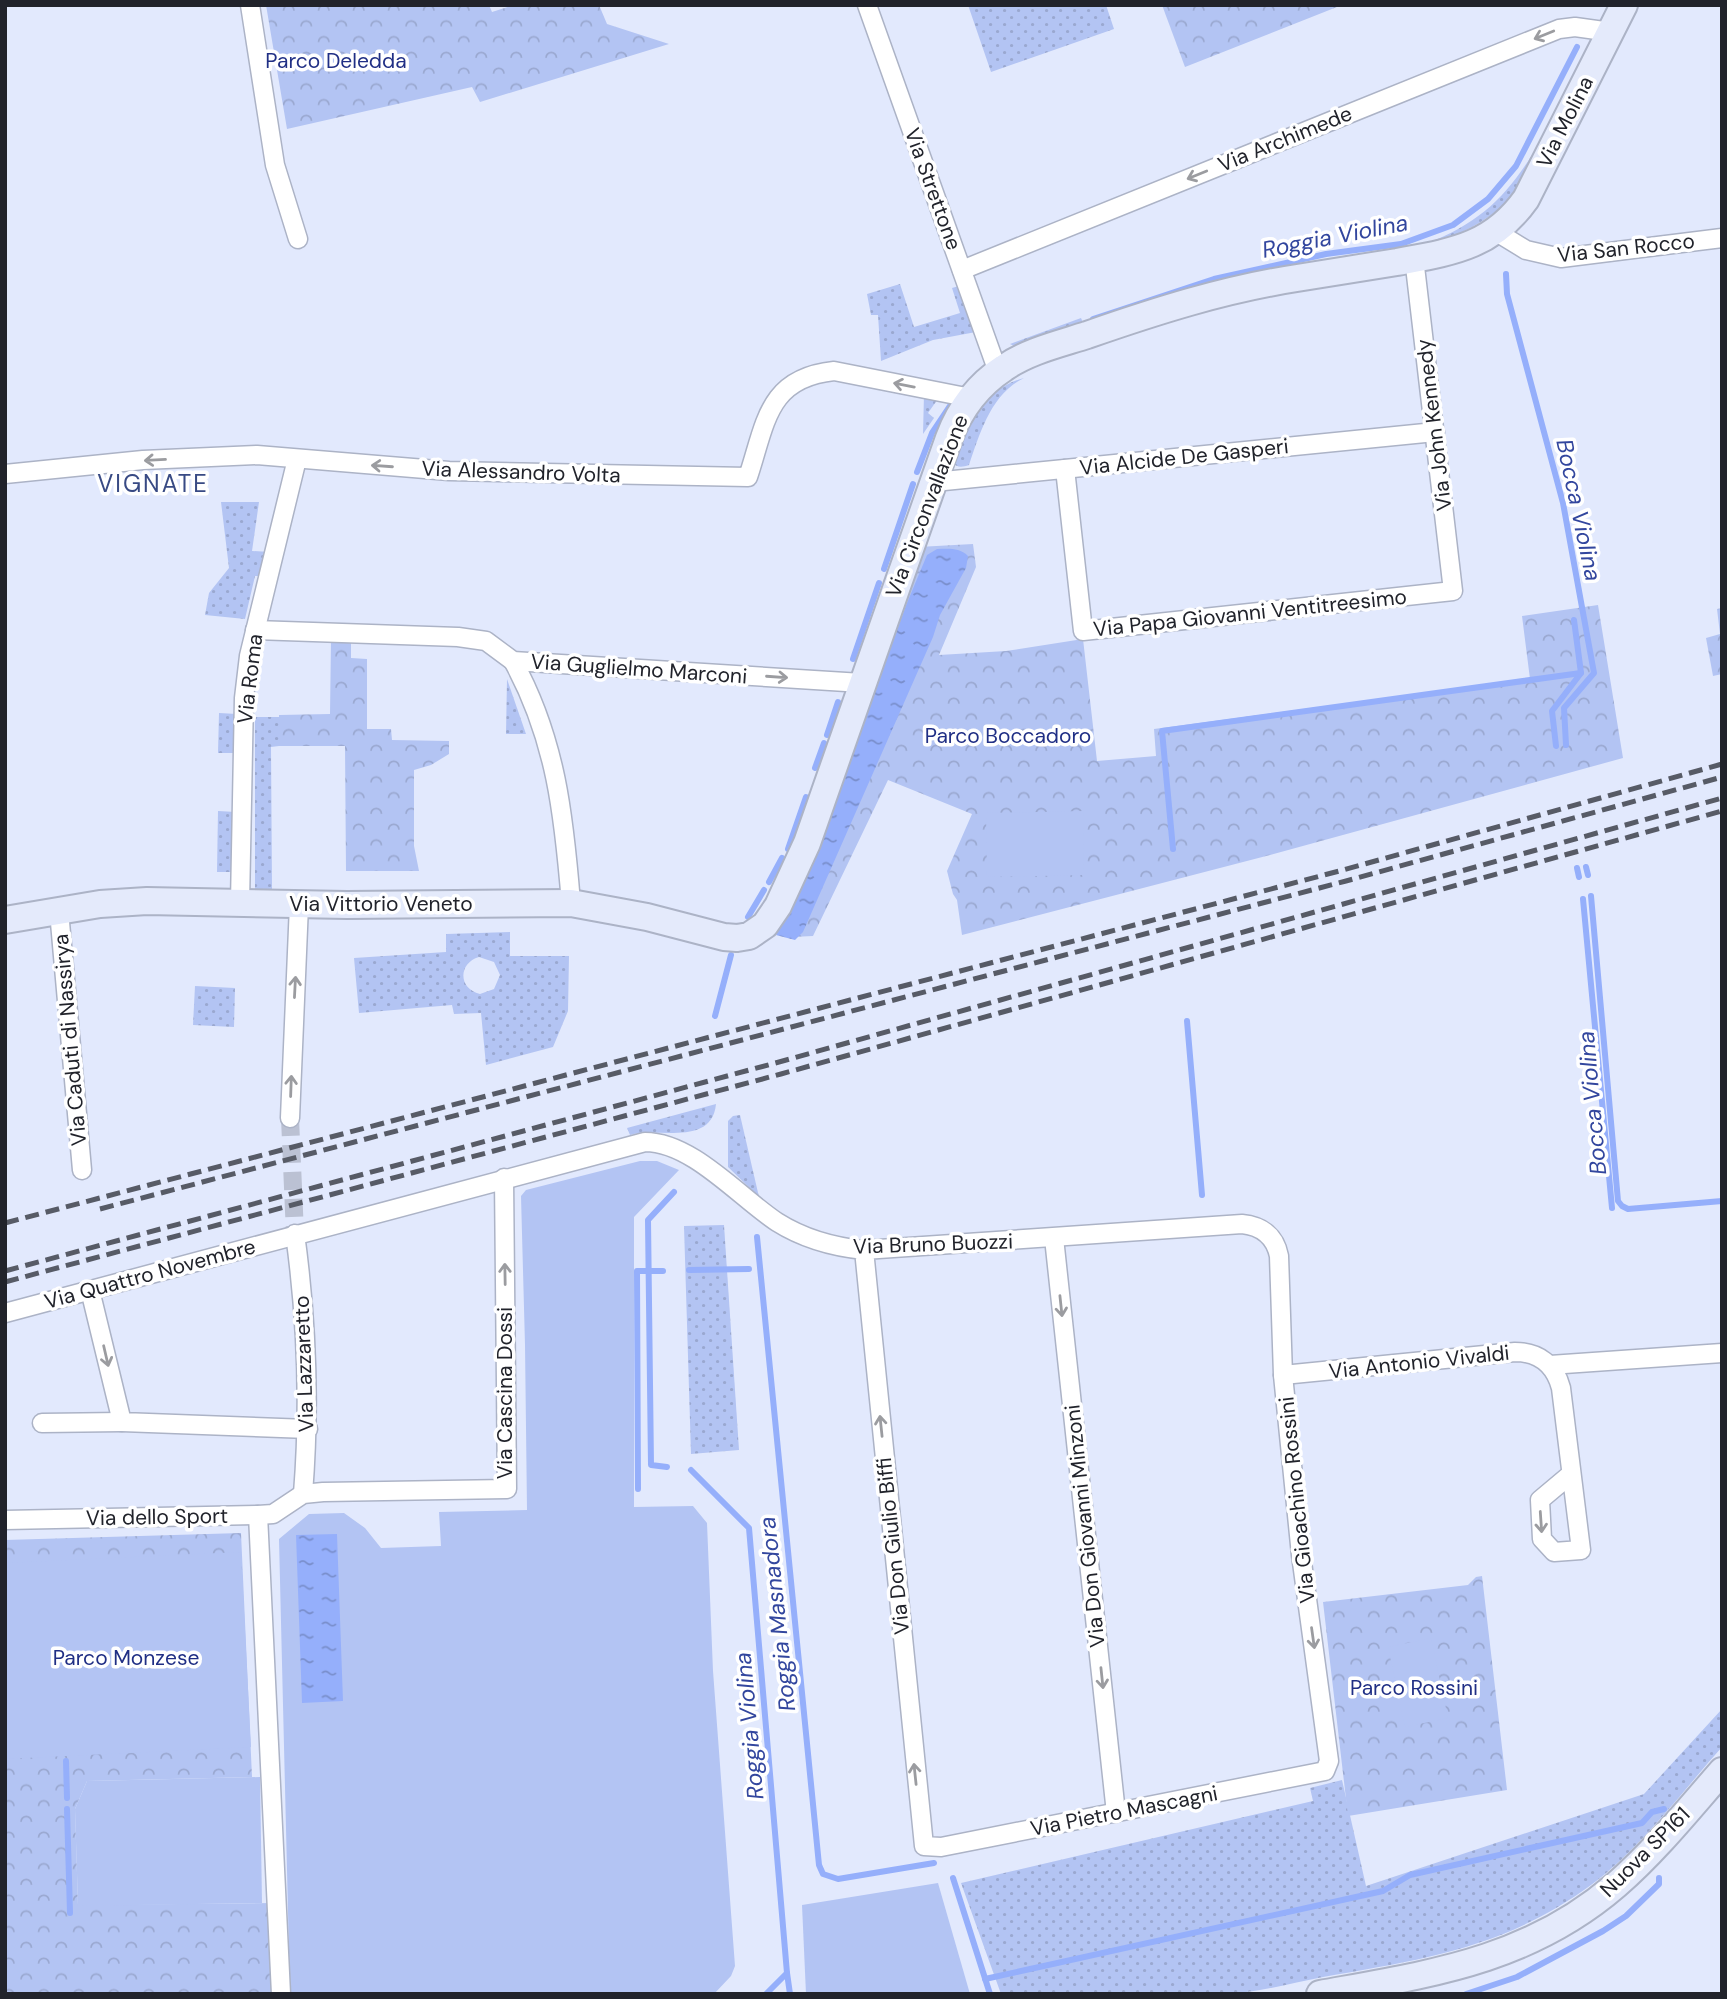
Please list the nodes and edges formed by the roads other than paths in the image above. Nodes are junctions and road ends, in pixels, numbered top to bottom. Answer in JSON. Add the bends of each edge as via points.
{"nodes":[{"id":1,"x":250,"y":5,"type":"edge"},
{"id":2,"x":867,"y":5,"type":"edge"},
{"id":3,"x":1624,"y":5,"type":"edge"},
{"id":4,"x":1611,"y":32,"type":"junction"},
{"id":5,"x":1495,"y":231,"type":"junction"},
{"id":6,"x":1722,"y":238,"type":"edge"},
{"id":7,"x":298,"y":239,"type":"dead end"},
{"id":8,"x":1415,"y":258,"type":"junction"},
{"id":9,"x":962,"y":270,"type":"junction"},
{"id":10,"x":998,"y":372,"type":"junction"},
{"id":11,"x":971,"y":398,"type":"junction"},
{"id":12,"x":1435,"y":432,"type":"junction"},
{"id":13,"x":297,"y":459,"type":"junction"},
{"id":14,"x":1065,"y":469,"type":"junction"},
{"id":15,"x":5,"y":474,"type":"edge"},
{"id":16,"x":934,"y":482,"type":"junction"},
{"id":17,"x":1453,"y":591,"type":"joint"},
{"id":18,"x":255,"y":630,"type":"junction"},
{"id":19,"x":513,"y":661,"type":"junction"},
{"id":20,"x":862,"y":683,"type":"junction"},
{"id":21,"x":240,"y":903,"type":"junction"},
{"id":22,"x":571,"y":903,"type":"junction"},
{"id":23,"x":299,"y":905,"type":"junction"},
{"id":24,"x":59,"y":911,"type":"junction"},
{"id":25,"x":5,"y":920,"type":"edge"},
{"id":26,"x":754,"y":934,"type":"joint"},
{"id":27,"x":289,"y":1118,"type":"tunnel mouth"},
{"id":28,"x":82,"y":1170,"type":"dead end"},
{"id":29,"x":503,"y":1178,"type":"junction"},
{"id":30,"x":295,"y":1234,"type":"junction"},
{"id":31,"x":1268,"y":1234,"type":"joint"},
{"id":32,"x":1054,"y":1238,"type":"junction"},
{"id":33,"x":864,"y":1250,"type":"junction"},
{"id":34,"x":90,"y":1290,"type":"junction"},
{"id":35,"x":5,"y":1313,"type":"edge"},
{"id":36,"x":1722,"y":1353,"type":"edge"},
{"id":37,"x":1550,"y":1366,"type":"junction"},
{"id":38,"x":1283,"y":1375,"type":"junction"},
{"id":39,"x":122,"y":1422,"type":"junction"},
{"id":40,"x":42,"y":1423,"type":"dead end"},
{"id":41,"x":308,"y":1429,"type":"junction"},
{"id":42,"x":1570,"y":1474,"type":"junction"},
{"id":43,"x":303,"y":1494,"type":"junction"},
{"id":44,"x":258,"y":1516,"type":"junction"},
{"id":45,"x":5,"y":1520,"type":"edge"},
{"id":46,"x":1323,"y":1771,"type":"joint"},
{"id":47,"x":1722,"y":1771,"type":"edge"},
{"id":48,"x":1116,"y":1813,"type":"junction"},
{"id":49,"x":922,"y":1842,"type":"joint"},
{"id":50,"x":281,"y":1994,"type":"edge"},
{"id":51,"x":1320,"y":1994,"type":"edge"}],
"edges":[{"from":1,"to":7,"type":"street","via":[[275,165]]},
{"from":2,"to":9,"type":"street","name":"Via Strettone"},
{"from":3,"to":4,"type":"street","name":"Via Molina"},
{"from":4,"to":5,"type":"street","name":"Via Molina","via":[[1530,193]]},
{"from":4,"to":9,"type":"street","name":"Via Archimede","one_way":true,"via":[[1559,29]]},
{"from":5,"to":6,"type":"street","name":"Via San Rocco","via":[[1526,250],[1561,258]]},
{"from":5,"to":8,"type":"street","name":"Via Circonvallazione","via":[[1463,248]]},
{"from":8,"to":10,"type":"street","name":"Via Circonvallazione","via":[[1188,302],[1032,354]]},
{"from":8,"to":12,"type":"street","name":"Via John Kennedy"},
{"from":9,"to":10,"type":"street","name":"Via Strettone"},
{"from":10,"to":11,"type":"street","name":"Via Circonvallazione"},
{"from":11,"to":13,"type":"street","name":"Via Alessandro Volta","one_way":true,"via":[[834,371],[805,376],[777,397],[748,477],[449,471]]},
{"from":11,"to":16,"type":"street","name":"Via Circonvallazione","via":[[951,431]]},
{"from":12,"to":14,"type":"street","name":"Via Alcide De Gasperi"},
{"from":12,"to":17,"type":"street","name":"Via John Kennedy"},
{"from":13,"to":15,"type":"street","name":"Via Alessandro Volta","one_way":true,"via":[[193,457]]},
{"from":13,"to":18,"type":"street","name":"Via Roma"},
{"from":14,"to":16,"type":"street","name":"Via Alcide De Gasperi"},
{"from":14,"to":17,"type":"street","name":"Via Papa Giovanni Ventitreesimo","via":[[1083,631]]},
{"from":16,"to":20,"type":"street","name":"Via Circonvallazione"},
{"from":18,"to":19,"type":"street","name":"Via Guglielmo Marconi","via":[[477,639],[492,644]]},
{"from":18,"to":21,"type":"street","name":"Via Roma","via":[[244,698]]},
{"from":19,"to":20,"type":"street","name":"Via Guglielmo Marconi","one_way":true},
{"from":19,"to":22,"type":"street","via":[[536,708],[553,760],[562,800]]},
{"from":20,"to":26,"type":"street","name":"Via Circonvallazione","via":[[807,844],[778,906]]},
{"from":21,"to":23,"type":"street","name":"Via Vittorio Veneto"},
{"from":21,"to":24,"type":"street","name":"Via Vittorio Veneto","via":[[147,901]]},
{"from":22,"to":23,"type":"street","name":"Via Vittorio Veneto"},
{"from":22,"to":26,"type":"street","name":"Via Vittorio Veneto","via":[[724,937]]},
{"from":27,"to":23,"type":"street","one_way":true},
{"from":24,"to":25,"type":"street","name":"Via Vittorio Veneto"},
{"from":24,"to":28,"type":"street","name":"Via Caduti di Nassirya"},
{"from":29,"to":30,"type":"street","name":"Via Bruno Buozzi"},
{"from":29,"to":33,"type":"street","name":"Via Bruno Buozzi","via":[[634,1144],[663,1143],[685,1153],[789,1229],[830,1245]]},
{"from":43,"to":29,"type":"street","name":"Via Cascina Dossi","one_way":true,"via":[[507,1489]]},
{"from":30,"to":34,"type":"street","name":"Via Quattro Novembre"},
{"from":30,"to":41,"type":"street","name":"Via Lazzaretto","via":[[307,1356]]},
{"from":31,"to":32,"type":"street","name":"Via Bruno Buozzi","via":[[1242,1224]]},
{"from":31,"to":38,"type":"street","name":"Via Gioachino Rossini","via":[[1279,1256]]},
{"from":32,"to":33,"type":"street","name":"Via Bruno Buozzi"},
{"from":32,"to":48,"type":"street","name":"Via Don Giovanni Minzoni","one_way":true},
{"from":49,"to":33,"type":"street","name":"Via Don Giulio Biffi","one_way":true},
{"from":34,"to":35,"type":"street","name":"Via Quattro Novembre"},
{"from":34,"to":39,"type":"street","one_way":true},
{"from":36,"to":37,"type":"street","name":"Via Antonio Vivaldi"},
{"from":37,"to":38,"type":"street","name":"Via Antonio Vivaldi","via":[[1536,1356],[1515,1352]]},
{"from":37,"to":42,"type":"street","via":[[1561,1388]]},
{"from":38,"to":46,"type":"street","name":"Via Gioachino Rossini","one_way":true,"via":[[1329,1761]]},
{"from":39,"to":40,"type":"street"},
{"from":39,"to":41,"type":"street"},
{"from":41,"to":43,"type":"street","name":"Via Lazzaretto"},
{"from":42,"to":42,"type":"street","one_way":true,"via":[[1540,1500],[1542,1539],[1554,1552],[1581,1550]]},
{"from":43,"to":44,"type":"street","name":"Via dello Sport","via":[[273,1514]]},
{"from":44,"to":45,"type":"street","name":"Via dello Sport"},
{"from":44,"to":50,"type":"street"},
{"from":46,"to":48,"type":"street","name":"Via Pietro Mascagni"},
{"from":47,"to":51,"type":"street","name":"Nuova SP161","via":[[1632,1871],[1591,1904],[1539,1936],[1447,1970]]},
{"from":48,"to":49,"type":"street","name":"Via Pietro Mascagni","via":[[941,1847],[925,1847]]}]}
